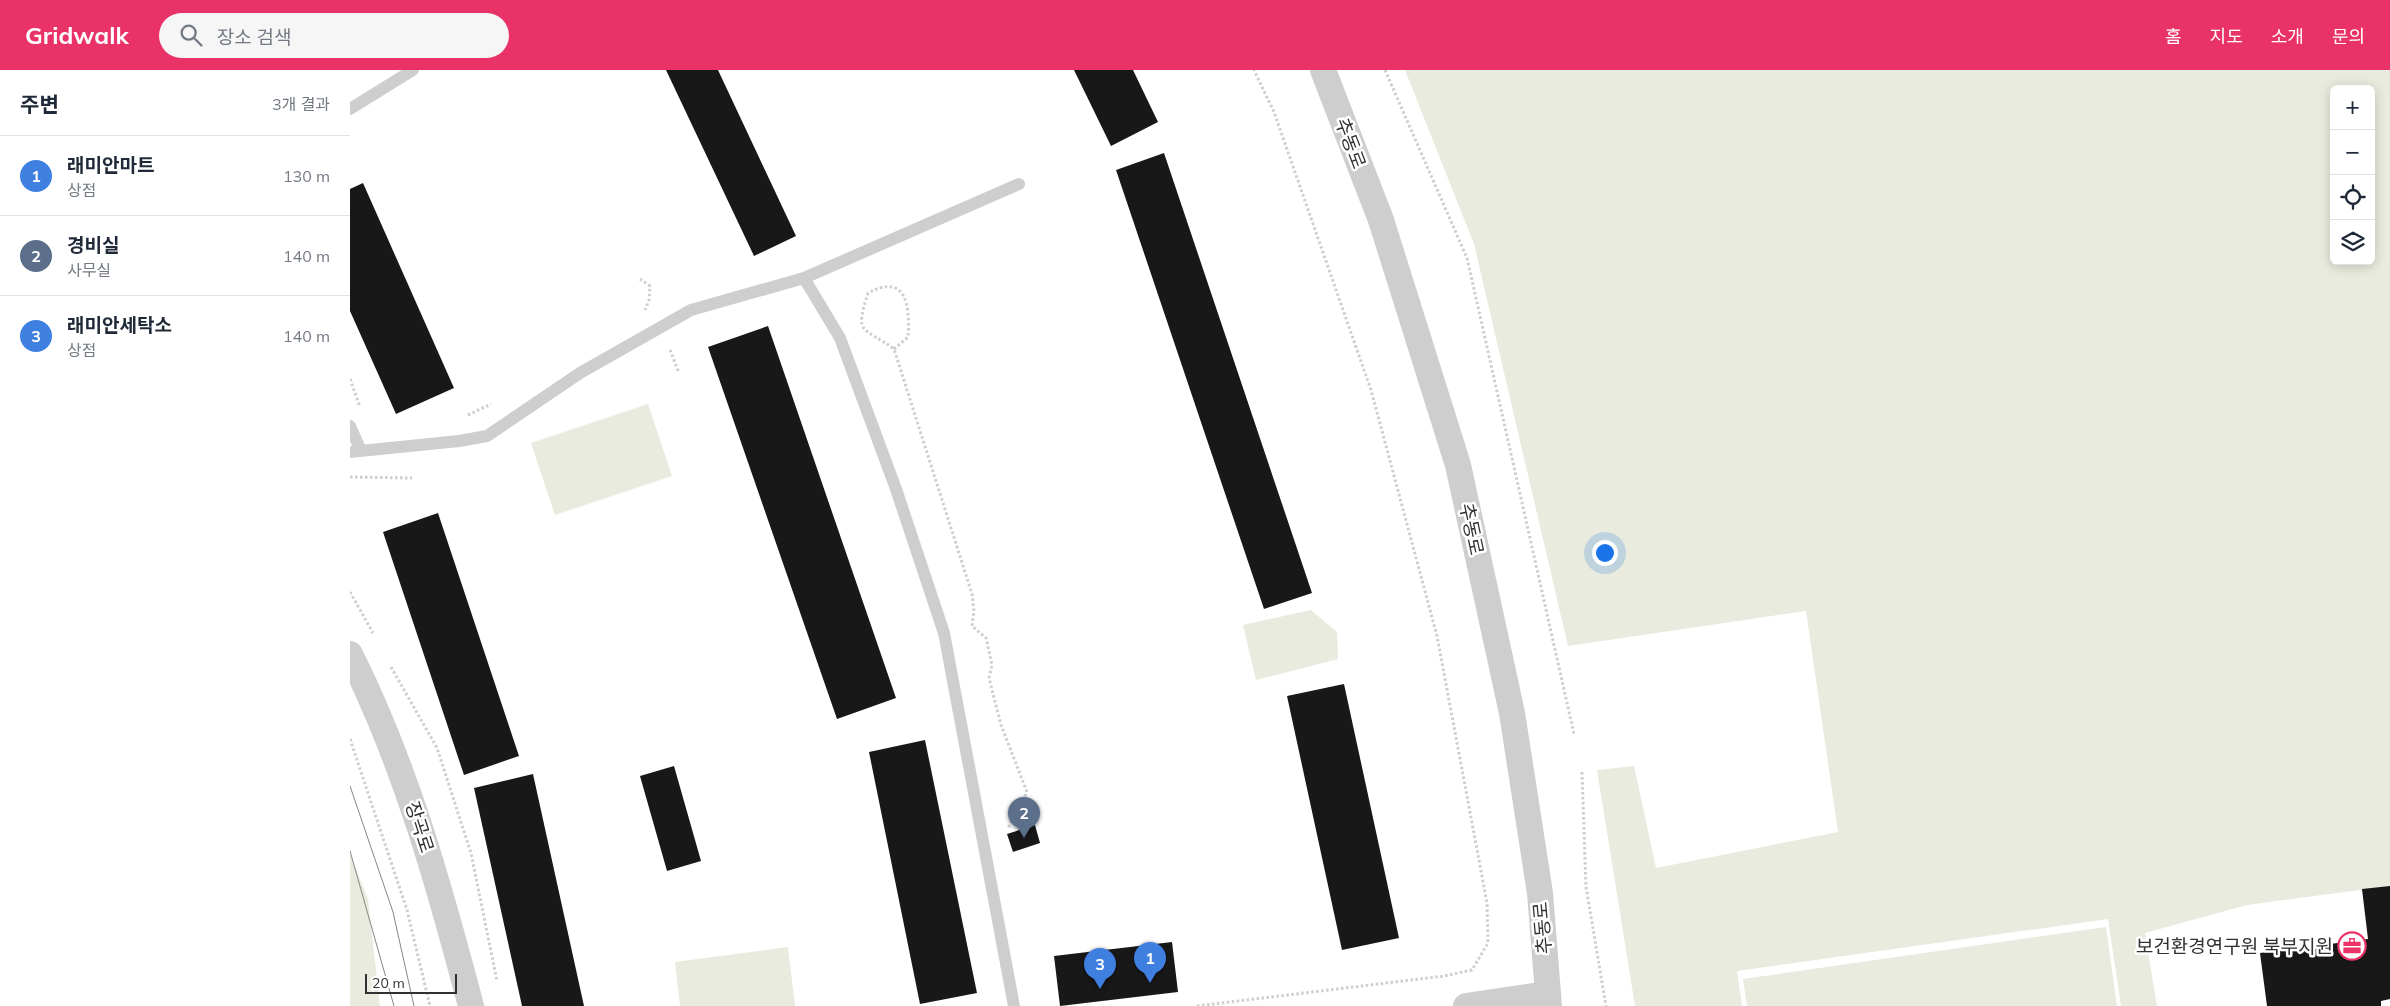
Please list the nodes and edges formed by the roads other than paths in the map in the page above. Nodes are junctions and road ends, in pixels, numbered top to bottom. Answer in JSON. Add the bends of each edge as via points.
{"nodes":[{"id":1,"x":414,"y":70,"type":"edge"},
{"id":2,"x":1323,"y":70,"type":"edge"},
{"id":3,"x":350,"y":109,"type":"edge"},
{"id":4,"x":1019,"y":184,"type":"dead end"},
{"id":5,"x":804,"y":278,"type":"junction"},
{"id":6,"x":350,"y":426,"type":"edge"},
{"id":7,"x":355,"y":451,"type":"edge"},
{"id":8,"x":350,"y":654,"type":"edge"},
{"id":9,"x":1548,"y":1000,"type":"edge"},
{"id":10,"x":471,"y":1006,"type":"edge"},
{"id":11,"x":1014,"y":1006,"type":"edge"},
{"id":12,"x":1466,"y":1006,"type":"edge"}],
"edges":[{"from":1,"to":3,"type":"lane"},
{"from":2,"to":9,"type":"street","name":"추동로","via":[[1381,220],[1458,464],[1512,713],[1540,893]]},
{"from":4,"to":5,"type":"lane"},
{"from":5,"to":7,"type":"lane","via":[[691,310],[580,373],[487,436]]},
{"from":5,"to":11,"type":"lane","via":[[840,338],[896,489],[944,633]]},
{"from":6,"to":7,"type":"lane"},
{"from":8,"to":10,"type":"street","name":"장곡로","via":[[400,765],[440,888]]},
{"from":9,"to":12,"type":"street"}]}
